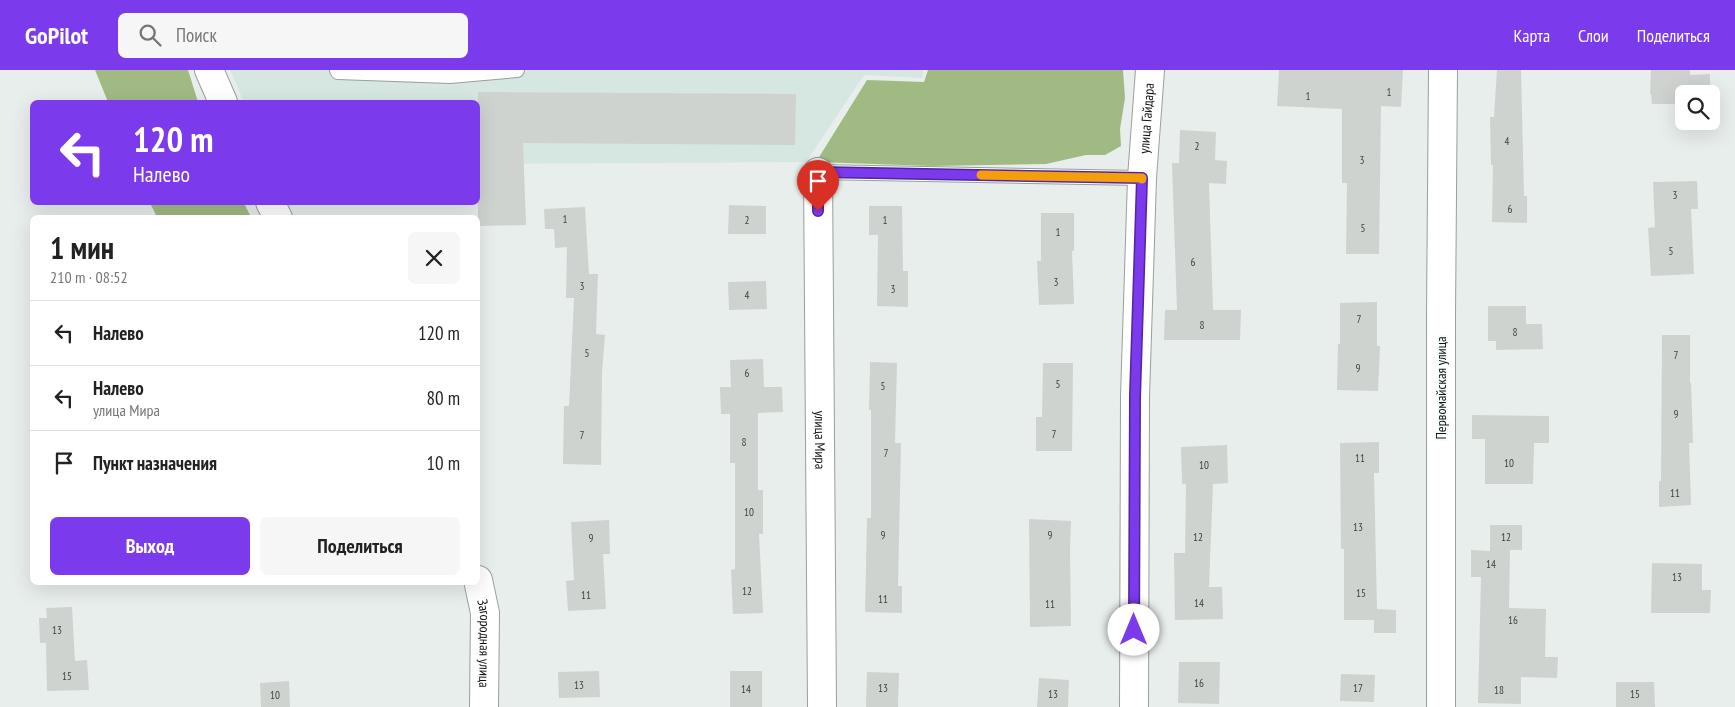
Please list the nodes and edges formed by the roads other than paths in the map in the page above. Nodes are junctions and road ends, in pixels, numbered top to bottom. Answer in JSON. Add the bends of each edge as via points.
{"nodes":[{"id":1,"x":208,"y":70,"type":"edge"},
{"id":2,"x":337,"y":70,"type":"edge"},
{"id":3,"x":517,"y":70,"type":"edge"},
{"id":4,"x":1150,"y":70,"type":"edge"},
{"id":5,"x":1443,"y":70,"type":"edge"},
{"id":6,"x":222,"y":100,"type":"edge"},
{"id":7,"x":818,"y":172,"type":"joint"},
{"id":8,"x":1142,"y":178,"type":"junction"},
{"id":9,"x":479,"y":585,"type":"edge"},
{"id":10,"x":484,"y":707,"type":"edge"},
{"id":11,"x":822,"y":707,"type":"edge"},
{"id":12,"x":1134,"y":707,"type":"edge"},
{"id":13,"x":1441,"y":707,"type":"edge"}],
"edges":[{"from":1,"to":6,"type":"street"},
{"from":2,"to":3,"type":"lane","via":[[450,76]]},
{"from":4,"to":8,"type":"street","name":"улица Гайдара"},
{"from":5,"to":13,"type":"street","name":"Первомайская улица"},
{"from":7,"to":8,"type":"lane"},
{"from":7,"to":11,"type":"street","name":"улица Мира"},
{"from":8,"to":12,"type":"street","name":"улица Гайдара","via":[[1135,397]]},
{"from":9,"to":10,"type":"street","name":"Загородная улица","via":[[484,613]]}]}
